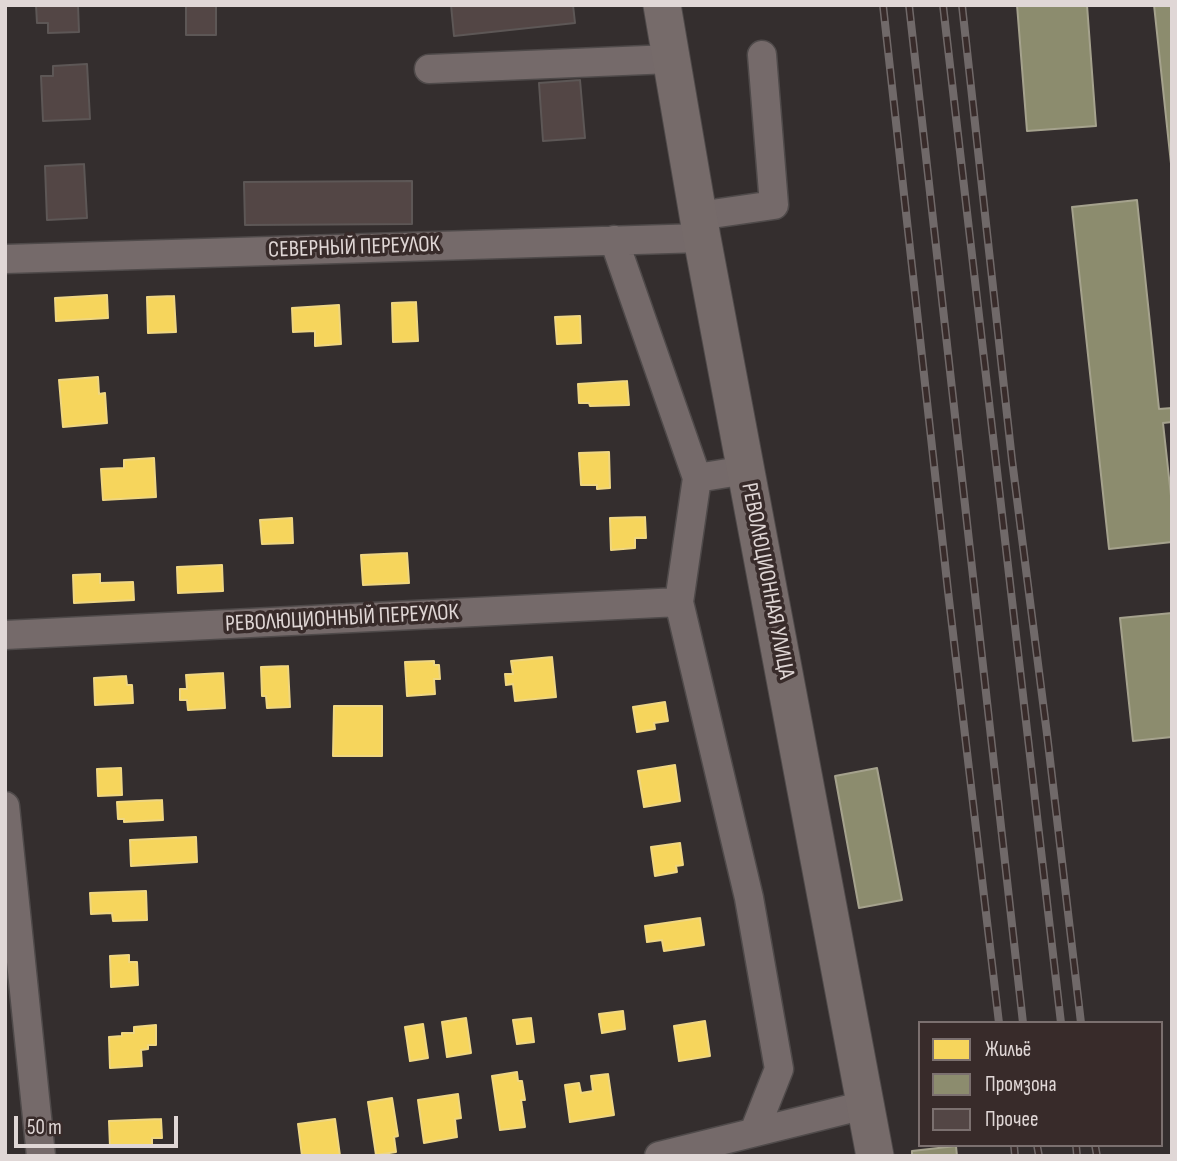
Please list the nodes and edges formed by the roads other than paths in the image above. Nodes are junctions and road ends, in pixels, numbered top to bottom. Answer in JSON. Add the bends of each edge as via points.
{"nodes":[{"id":1,"x":662,"y":5,"type":"edge"},
{"id":2,"x":762,"y":55,"type":"dead end"},
{"id":3,"x":671,"y":59,"type":"junction"},
{"id":4,"x":429,"y":69,"type":"dead end"},
{"id":5,"x":700,"y":227,"type":"junction"},
{"id":6,"x":614,"y":240,"type":"junction"},
{"id":7,"x":5,"y":259,"type":"edge"},
{"id":8,"x":746,"y":470,"type":"junction"},
{"id":9,"x":697,"y":478,"type":"junction"},
{"id":10,"x":679,"y":602,"type":"junction"},
{"id":11,"x":5,"y":635,"type":"edge"},
{"id":12,"x":5,"y":806,"type":"edge"},
{"id":13,"x":865,"y":1105,"type":"junction"},
{"id":14,"x":754,"y":1132,"type":"junction"},
{"id":15,"x":41,"y":1156,"type":"edge"},
{"id":16,"x":659,"y":1156,"type":"edge"},
{"id":17,"x":875,"y":1156,"type":"edge"}],
"edges":[{"from":1,"to":3,"type":"main road","name":"РЕВОЛЮЦИОННАЯ УЛИЦА"},
{"from":2,"to":5,"type":"street","name":"СЕВЕРНЫЙ ПЕРЕУЛОК","via":[[774,205]]},
{"from":3,"to":4,"type":"street"},
{"from":3,"to":5,"type":"main road","name":"РЕВОЛЮЦИОННАЯ УЛИЦА"},
{"from":5,"to":6,"type":"street","name":"СЕВЕРНЫЙ ПЕРЕУЛОК"},
{"from":5,"to":8,"type":"main road","name":"РЕВОЛЮЦИОННАЯ УЛИЦА"},
{"from":6,"to":7,"type":"street","name":"СЕВЕРНЫЙ ПЕРЕУЛОК"},
{"from":6,"to":9,"type":"street"},
{"from":8,"to":9,"type":"street"},
{"from":8,"to":13,"type":"main road","name":"РЕВОЛЮЦИОННАЯ УЛИЦА"},
{"from":9,"to":10,"type":"street"},
{"from":10,"to":11,"type":"street","name":"РЕВОЛЮЦИОННЫЙ ПЕРЕУЛОК"},
{"from":10,"to":14,"type":"street","via":[[748,898],[779,1069]]},
{"from":12,"to":15,"type":"street"},
{"from":13,"to":14,"type":"street"},
{"from":13,"to":17,"type":"main road","name":"РЕВОЛЮЦИОННАЯ УЛИЦА"},
{"from":14,"to":16,"type":"street"}]}
